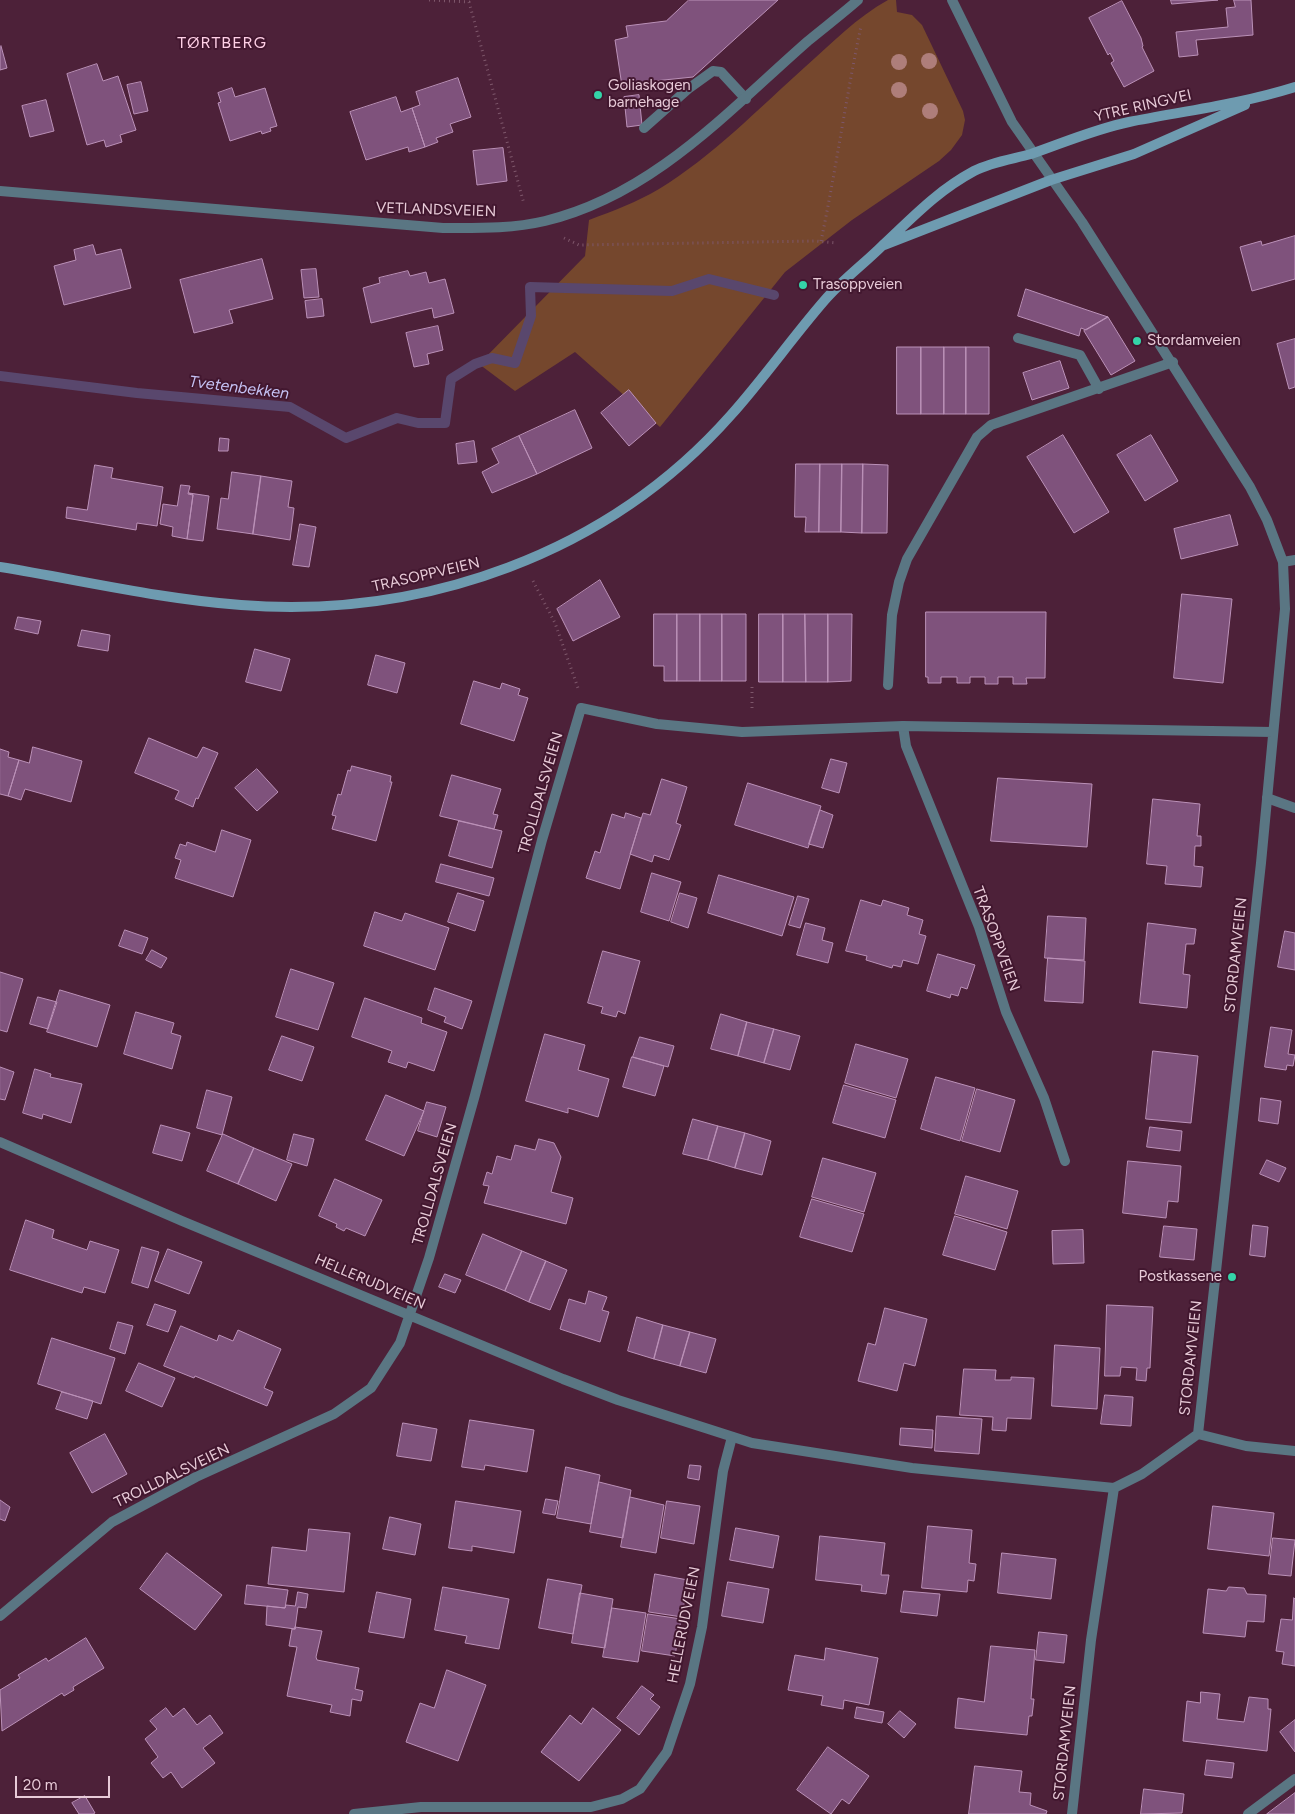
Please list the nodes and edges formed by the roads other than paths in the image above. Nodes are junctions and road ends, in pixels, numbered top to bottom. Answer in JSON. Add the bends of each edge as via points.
{"nodes":[{"id":1,"x":858,"y":0,"type":"edge"},
{"id":2,"x":952,"y":0,"type":"edge"},
{"id":3,"x":1295,"y":87,"type":"edge"},
{"id":4,"x":1262,"y":97,"type":"junction"},
{"id":5,"x":746,"y":99,"type":"junction"},
{"id":6,"x":644,"y":128,"type":"dead end"},
{"id":7,"x":1032,"y":153,"type":"junction"},
{"id":8,"x":1051,"y":180,"type":"junction"},
{"id":9,"x":0,"y":191,"type":"edge"},
{"id":10,"x":883,"y":246,"type":"junction"},
{"id":11,"x":1018,"y":338,"type":"dead end"},
{"id":12,"x":1172,"y":362,"type":"junction"},
{"id":13,"x":1099,"y":389,"type":"junction"},
{"id":14,"x":1295,"y":560,"type":"edge"},
{"id":15,"x":1282,"y":562,"type":"junction"},
{"id":16,"x":0,"y":567,"type":"edge"},
{"id":17,"x":888,"y":685,"type":"dead end"},
{"id":18,"x":903,"y":726,"type":"junction"},
{"id":19,"x":1273,"y":732,"type":"junction"},
{"id":20,"x":1267,"y":798,"type":"junction"},
{"id":21,"x":1295,"y":808,"type":"edge"},
{"id":22,"x":0,"y":1142,"type":"edge"},
{"id":23,"x":1065,"y":1161,"type":"dead end"},
{"id":24,"x":411,"y":1316,"type":"junction"},
{"id":25,"x":1198,"y":1434,"type":"junction"},
{"id":26,"x":732,"y":1437,"type":"junction"},
{"id":27,"x":1295,"y":1451,"type":"edge"},
{"id":28,"x":1114,"y":1488,"type":"junction"},
{"id":29,"x":0,"y":1616,"type":"edge"},
{"id":30,"x":1295,"y":1779,"type":"edge"},
{"id":31,"x":354,"y":1814,"type":"edge"},
{"id":32,"x":1072,"y":1814,"type":"edge"},
{"id":33,"x":1248,"y":1814,"type":"edge"}],
"edges":[{"from":1,"to":5,"type":"street","name":"VETLANDSVEIEN"},
{"from":2,"to":7,"type":"street","name":"STORDAMVEIEN","via":[[1012,122]]},
{"from":3,"to":4,"type":"main road","name":"YTRE RINGVEI"},
{"from":4,"to":7,"type":"main road","name":"YTRE RINGVEI","via":[[1125,123]]},
{"from":4,"to":8,"type":"main road","name":"YTRE RINGVEI","via":[[1134,154]]},
{"from":5,"to":6,"type":"street","via":[[722,72],[713,70]]},
{"from":5,"to":9,"type":"street","name":"VETLANDSVEIEN","via":[[688,148],[620,193],[545,221],[497,228],[443,228]]},
{"from":7,"to":8,"type":"street","name":"STORDAMVEIEN"},
{"from":7,"to":10,"type":"main road","name":"TRASOPPVEIEN","via":[[978,169],[910,217]]},
{"from":8,"to":10,"type":"main road","name":"TRASOPPVEIEN"},
{"from":8,"to":12,"type":"street","name":"STORDAMVEIEN","via":[[1082,222]]},
{"from":10,"to":16,"type":"main road","name":"TRASOPPVEIEN","via":[[825,300],[754,389],[683,464],[637,501],[595,527],[524,562],[487,576],[411,596],[357,605],[312,607],[214,602]]},
{"from":11,"to":13,"type":"street","via":[[1080,355]]},
{"from":12,"to":13,"type":"street"},
{"from":12,"to":15,"type":"street","name":"STORDAMVEIEN","via":[[1250,487],[1267,520]]},
{"from":13,"to":17,"type":"street","via":[[1038,408],[984,430],[977,437],[916,543],[899,582],[892,615]]},
{"from":14,"to":15,"type":"street"},
{"from":15,"to":19,"type":"street","name":"STORDAMVEIEN","via":[[1285,609]]},
{"from":18,"to":19,"type":"street"},
{"from":18,"to":23,"type":"street","name":"TRASOPPVEIEN","via":[[906,746],[979,927],[1006,1012],[1044,1098]]},
{"from":18,"to":24,"type":"street","name":"TROLLDALSVEIEN","via":[[742,732],[657,724],[581,708],[540,849],[476,1095]]},
{"from":19,"to":20,"type":"street","name":"STORDAMVEIEN"},
{"from":20,"to":21,"type":"street"},
{"from":20,"to":25,"type":"street","name":"STORDAMVEIEN"},
{"from":22,"to":24,"type":"street","name":"HELLERUDVEIEN"},
{"from":24,"to":26,"type":"street","name":"HELLERUDVEIEN","via":[[618,1400]]},
{"from":24,"to":29,"type":"street","name":"TROLLDALSVEIEN","via":[[400,1343],[371,1388],[334,1414],[196,1477],[112,1522]]},
{"from":25,"to":27,"type":"street","via":[[1246,1446]]},
{"from":25,"to":28,"type":"street","name":"STORDAMVEIEN","via":[[1142,1474]]},
{"from":26,"to":28,"type":"street","name":"HELLERUDVEIEN","via":[[752,1443],[912,1468]]},
{"from":26,"to":31,"type":"street","name":"HELLERUDVEIEN","via":[[723,1471],[702,1626],[690,1684],[667,1752],[640,1789],[622,1799],[590,1807],[421,1807]]},
{"from":28,"to":32,"type":"street","name":"STORDAMVEIEN","via":[[1091,1640]]},
{"from":30,"to":33,"type":"street"}]}
